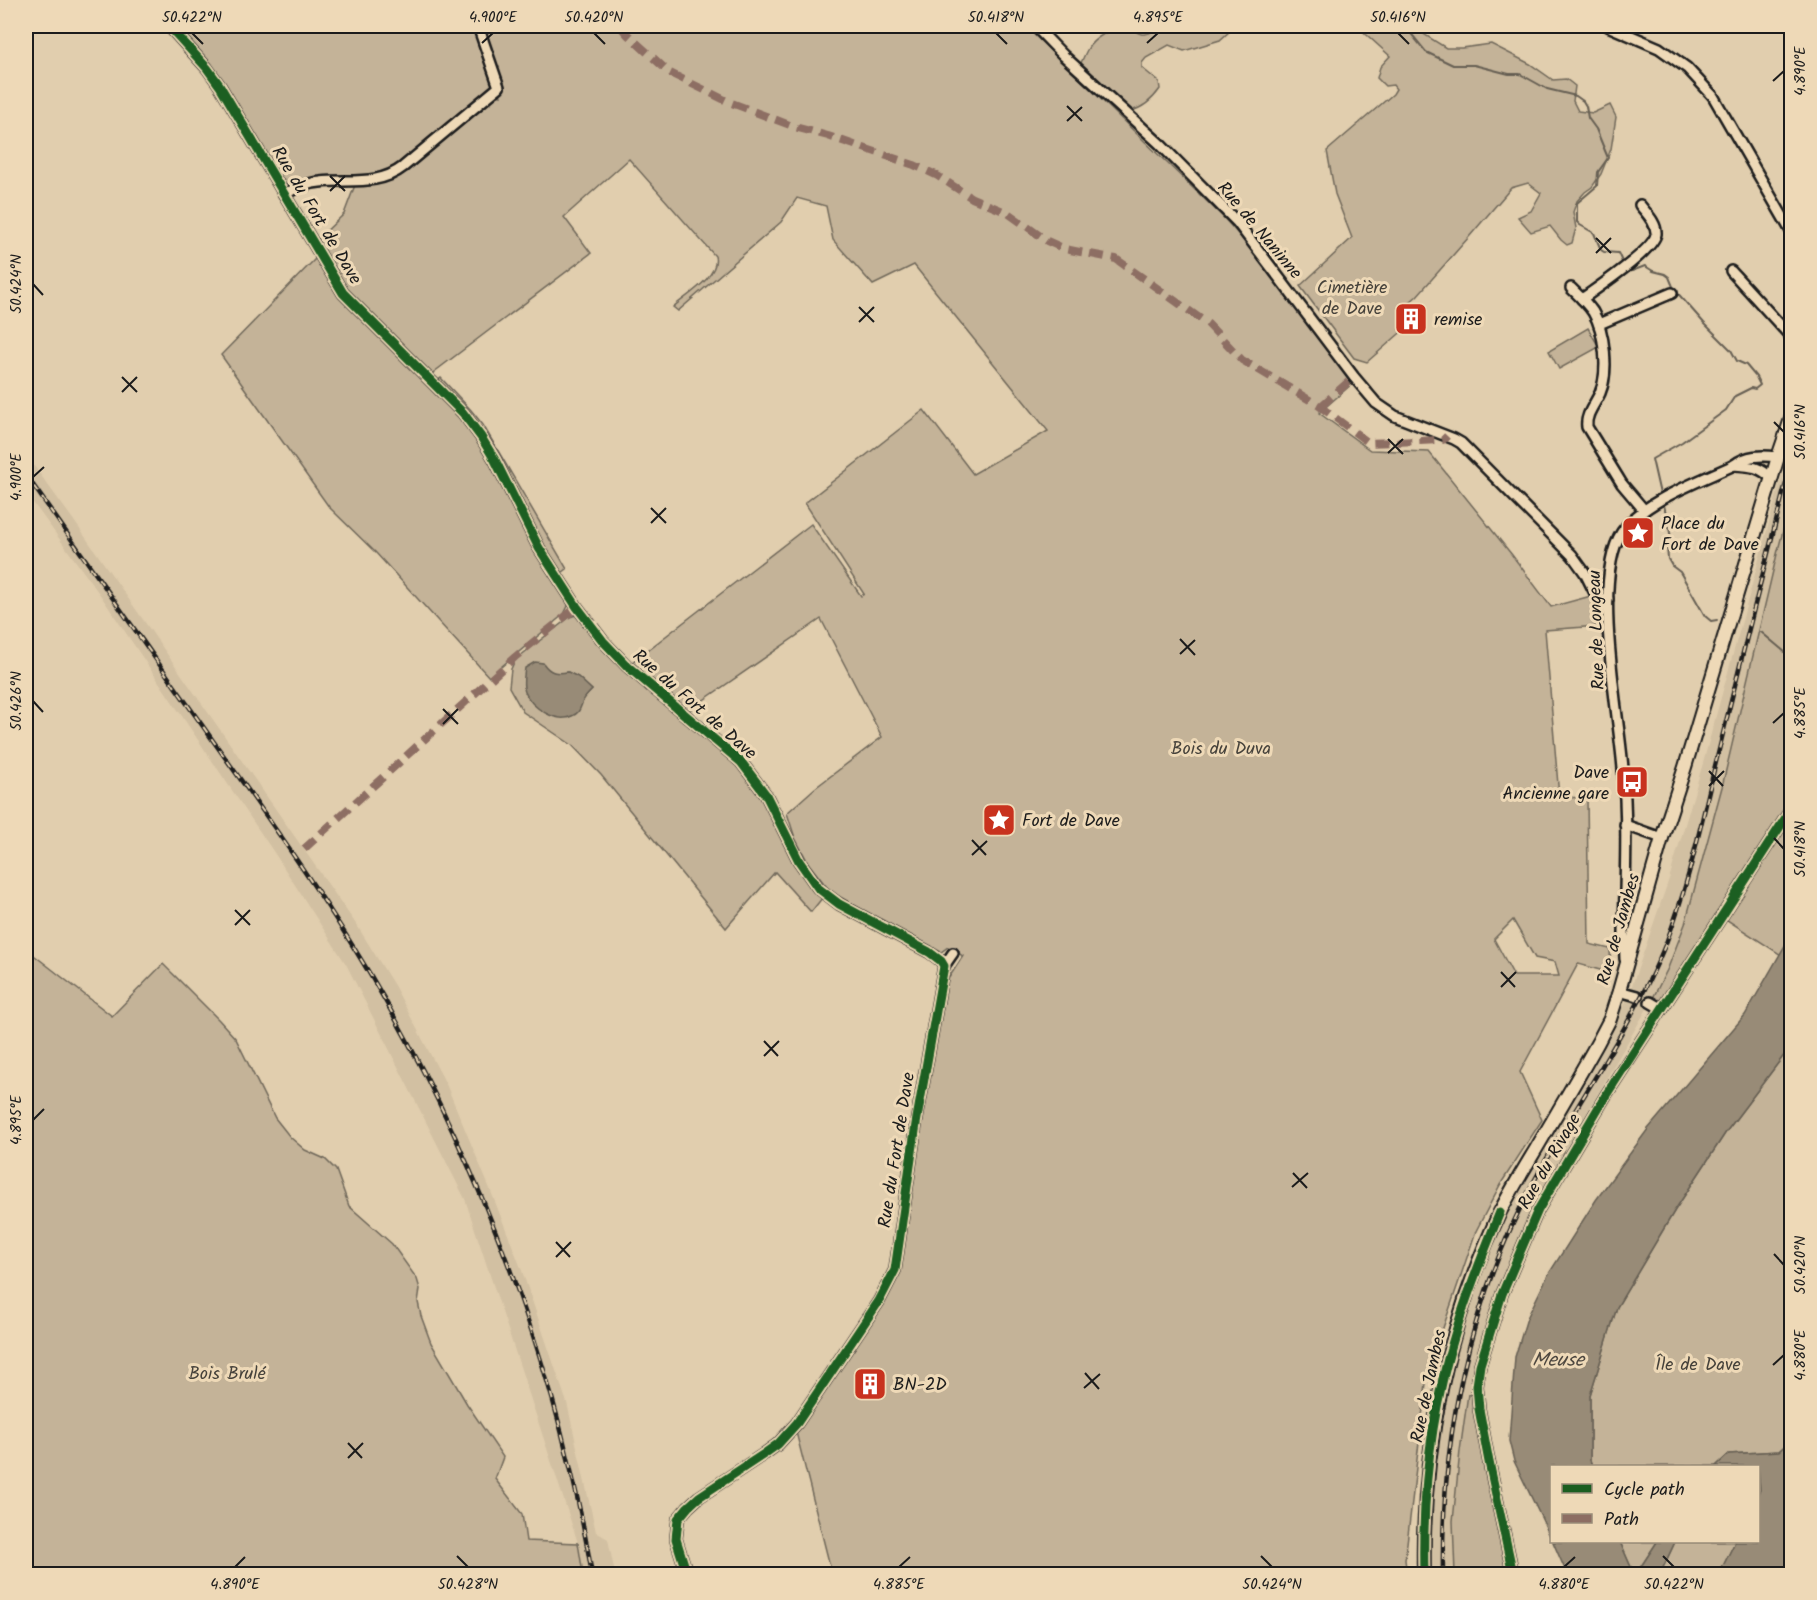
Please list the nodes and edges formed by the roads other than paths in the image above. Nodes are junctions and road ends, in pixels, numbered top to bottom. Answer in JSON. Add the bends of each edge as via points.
{"nodes":[{"id":1,"x":169,"y":26,"type":"edge"},
{"id":2,"x":478,"y":26,"type":"edge"},
{"id":3,"x":1035,"y":26,"type":"edge"},
{"id":4,"x":1608,"y":26,"type":"edge"},
{"id":5,"x":284,"y":194,"type":"junction"},
{"id":6,"x":1640,"y":205,"type":"dead end"},
{"id":7,"x":1791,"y":233,"type":"edge"},
{"id":8,"x":1731,"y":271,"type":"dead end"},
{"id":9,"x":1571,"y":288,"type":"dead end"},
{"id":10,"x":1672,"y":293,"type":"dead end"},
{"id":11,"x":1582,"y":299,"type":"junction"},
{"id":12,"x":1599,"y":324,"type":"junction"},
{"id":13,"x":1791,"y":339,"type":"edge"},
{"id":14,"x":1791,"y":416,"type":"edge"},
{"id":15,"x":1778,"y":457,"type":"junction"},
{"id":16,"x":1734,"y":465,"type":"junction"},
{"id":17,"x":1772,"y":479,"type":"junction"},
{"id":18,"x":1644,"y":510,"type":"junction"},
{"id":19,"x":1608,"y":599,"type":"junction"},
{"id":20,"x":1791,"y":808,"type":"edge"},
{"id":21,"x":1625,"y":825,"type":"junction"},
{"id":22,"x":1662,"y":838,"type":"junction"},
{"id":23,"x":954,"y":953,"type":"dead end"},
{"id":24,"x":944,"y":966,"type":"junction"},
{"id":25,"x":1626,"y":967,"type":"junction"},
{"id":26,"x":1619,"y":991,"type":"junction"},
{"id":27,"x":1637,"y":996,"type":"dead end"},
{"id":28,"x":1650,"y":1002,"type":"dead end"},
{"id":29,"x":1662,"y":1009,"type":"junction"},
{"id":30,"x":687,"y":1575,"type":"edge"},
{"id":31,"x":1424,"y":1575,"type":"edge"},
{"id":32,"x":1513,"y":1575,"type":"edge"}],
"edges":[{"from":1,"to":5,"type":"street","name":"Rue du Fort de Dave","via":[[213,76]]},
{"from":2,"to":5,"type":"street","via":[[499,87],[391,175],[378,180],[319,182]]},
{"from":3,"to":19,"type":"street","name":"Rue de Naninne","via":[[1228,212],[1376,403],[1395,416],[1461,442],[1572,555],[1596,595]]},
{"from":4,"to":7,"type":"street","via":[[1659,48],[1688,68],[1713,96]]},
{"from":5,"to":24,"type":"street","name":"Rue du Fort de Dave","via":[[343,293],[463,412],[481,437],[539,548],[608,648],[741,762],[766,795],[799,861],[818,888],[839,904],[929,952]]},
{"from":6,"to":11,"type":"street","via":[[1656,232],[1652,244]]},
{"from":8,"to":13,"type":"street"},
{"from":9,"to":11,"type":"street"},
{"from":10,"to":12,"type":"street"},
{"from":11,"to":12,"type":"street"},
{"from":12,"to":18,"type":"street","via":[[1605,378],[1586,421],[1587,427],[1622,484]]},
{"from":14,"to":15,"type":"main road","name":"Rue de Jambes"},
{"from":15,"to":16,"type":"street","name":"Rue de Longeau","via":[[1762,455]]},
{"from":15,"to":17,"type":"main road","name":"Rue de Jambes"},
{"from":16,"to":17,"type":"street","via":[[1755,466]]},
{"from":16,"to":18,"type":"street","name":"Rue de Longeau"},
{"from":17,"to":22,"type":"main road","name":"Rue de Jambes"},
{"from":18,"to":19,"type":"street","name":"Rue de Longeau","via":[[1626,526],[1613,548]]},
{"from":19,"to":21,"type":"street","name":"Rue de Longeau","via":[[1610,664],[1624,771]]},
{"from":20,"to":29,"type":"street","name":"Rue du Rivage"},
{"from":21,"to":22,"type":"street"},
{"from":21,"to":25,"type":"street","name":"Rue de Longeau"},
{"from":22,"to":25,"type":"main road","name":"Rue de Jambes"},
{"from":23,"to":24,"type":"street","name":"Rue du Fort de Dave"},
{"from":24,"to":30,"type":"street","name":"Rue du Fort de Dave","via":[[895,1270],[879,1301],[797,1424],[778,1444],[699,1497],[678,1519],[676,1539]]},
{"from":25,"to":26,"type":"main road","name":"Rue de Jambes"},
{"from":26,"to":27,"type":"street"},
{"from":26,"to":31,"type":"main road","name":"Rue de Jambes","via":[[1598,1042],[1500,1212],[1455,1333],[1432,1437]]},
{"from":28,"to":29,"type":"street"},
{"from":29,"to":32,"type":"street","name":"Rue du Rivage","via":[[1538,1210],[1502,1294],[1480,1365],[1479,1409]]}]}
